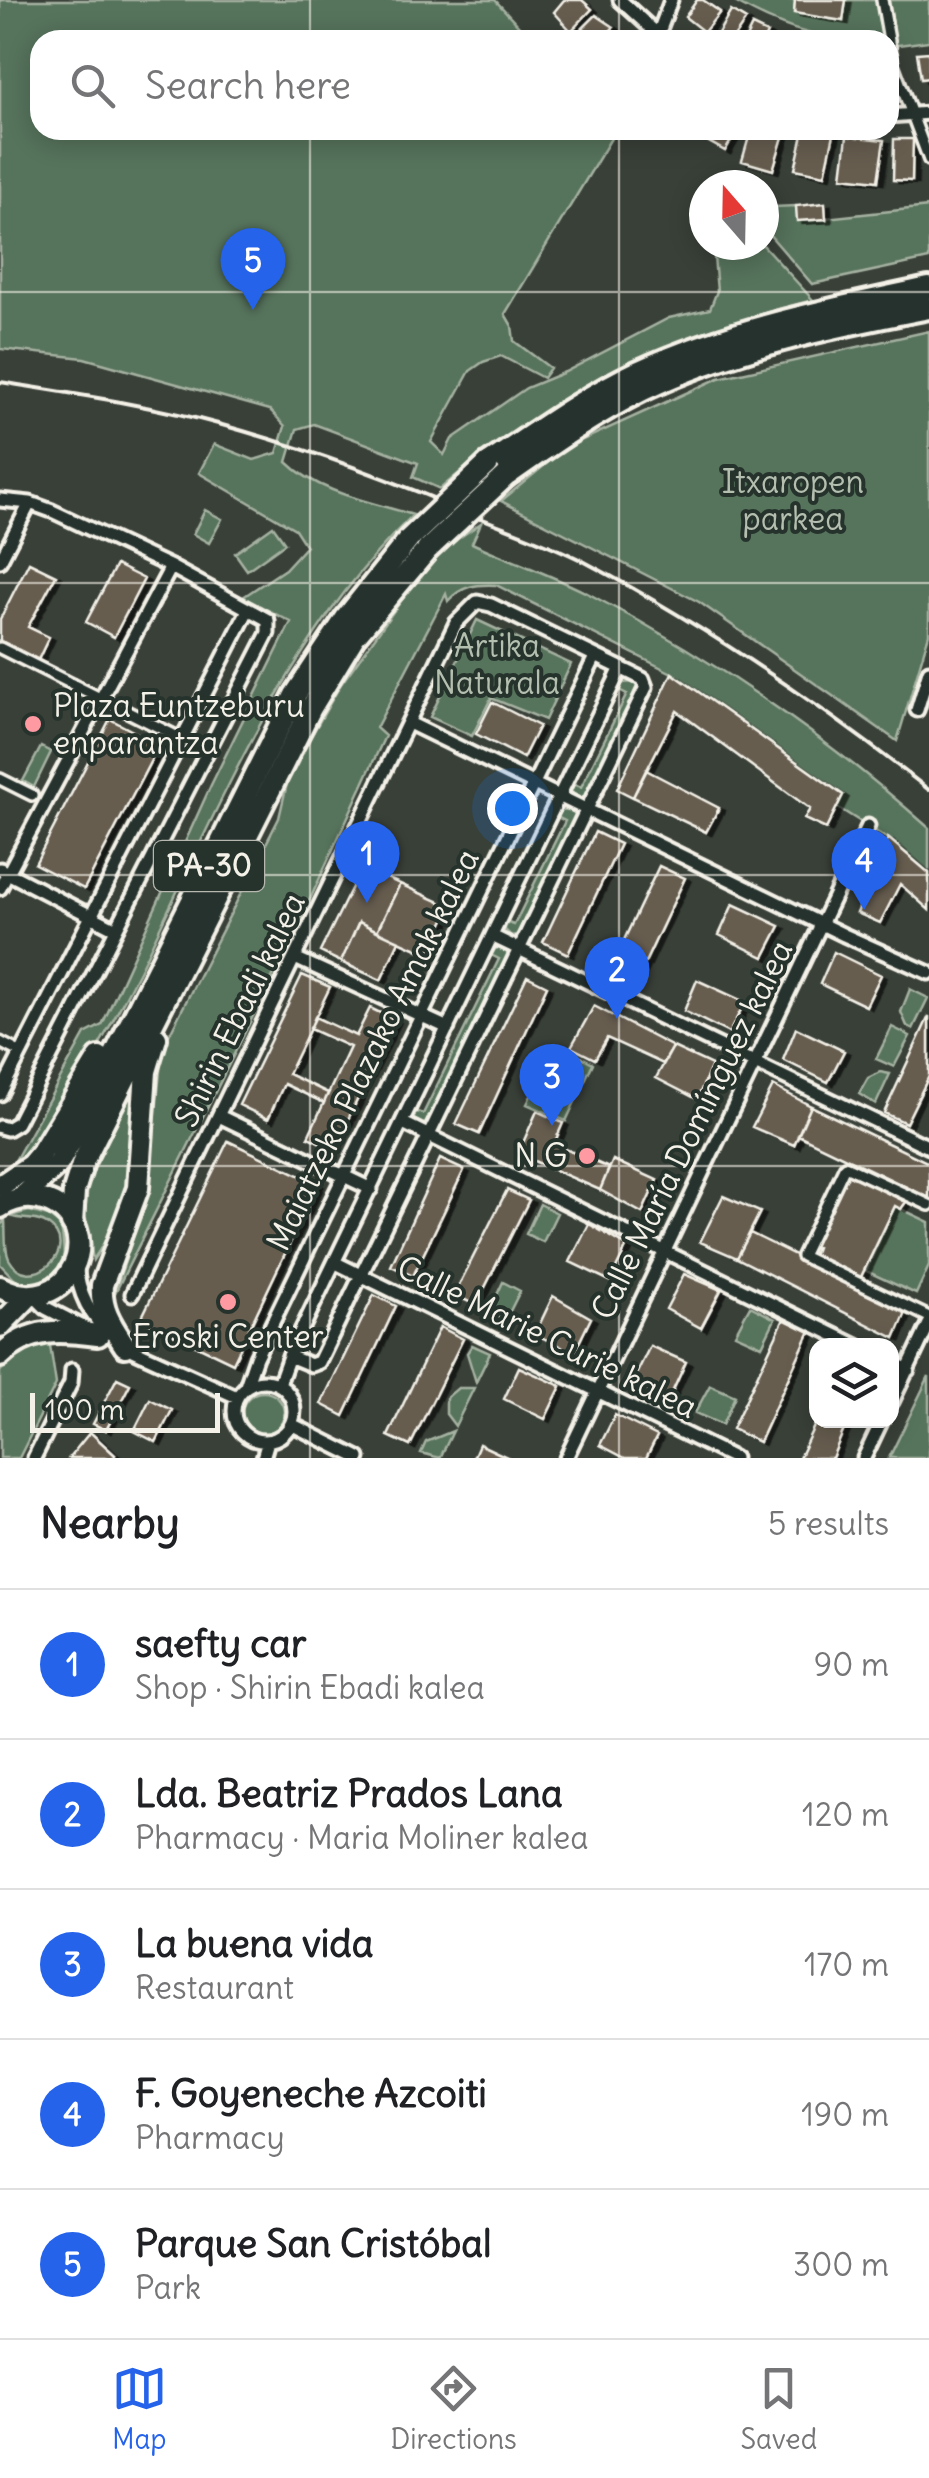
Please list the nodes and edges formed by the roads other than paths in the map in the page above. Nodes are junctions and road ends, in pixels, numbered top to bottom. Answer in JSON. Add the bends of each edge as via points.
{"nodes":[{"id":1,"x":620,"y":0,"type":"edge"},
{"id":2,"x":671,"y":0,"type":"edge"},
{"id":3,"x":882,"y":0,"type":"edge"},
{"id":4,"x":651,"y":30,"type":"edge"},
{"id":5,"x":662,"y":30,"type":"edge"},
{"id":6,"x":887,"y":30,"type":"edge"},
{"id":7,"x":899,"y":80,"type":"edge"},
{"id":8,"x":929,"y":113,"type":"edge"},
{"id":9,"x":899,"y":116,"type":"edge"},
{"id":10,"x":913,"y":116,"type":"junction"},
{"id":11,"x":929,"y":160,"type":"edge"},
{"id":12,"x":929,"y":288,"type":"edge"},
{"id":13,"x":929,"y":308,"type":"edge"},
{"id":14,"x":0,"y":500,"type":"edge"},
{"id":15,"x":30,"y":503,"type":"junction"},
{"id":16,"x":418,"y":544,"type":"junction"},
{"id":17,"x":0,"y":561,"type":"edge"},
{"id":18,"x":170,"y":567,"type":"junction"},
{"id":19,"x":248,"y":610,"type":"junction"},
{"id":20,"x":4,"y":650,"type":"edge"},
{"id":21,"x":595,"y":657,"type":"junction"},
{"id":22,"x":1,"y":663,"type":"edge"},
{"id":23,"x":621,"y":668,"type":"junction"},
{"id":24,"x":929,"y":671,"type":"edge"},
{"id":25,"x":80,"y":689,"type":"junction"},
{"id":26,"x":101,"y":698,"type":"junction"},
{"id":27,"x":74,"y":701,"type":"dead end"},
{"id":28,"x":917,"y":710,"type":"dead end"},
{"id":29,"x":409,"y":723,"type":"junction"},
{"id":30,"x":184,"y":740,"type":"junction"},
{"id":31,"x":0,"y":779,"type":"edge"},
{"id":32,"x":533,"y":782,"type":"junction"},
{"id":33,"x":269,"y":789,"type":"junction"},
{"id":34,"x":559,"y":795,"type":"junction"},
{"id":35,"x":32,"y":796,"type":"dead end"},
{"id":36,"x":242,"y":799,"type":"junction"},
{"id":37,"x":588,"y":809,"type":"junction"},
{"id":38,"x":868,"y":826,"type":"dead end"},
{"id":39,"x":4,"y":871,"type":"edge"},
{"id":40,"x":0,"y":888,"type":"edge"},
{"id":41,"x":92,"y":916,"type":"junction"},
{"id":42,"x":821,"y":924,"type":"junction"},
{"id":43,"x":116,"y":929,"type":"junction"},
{"id":44,"x":492,"y":936,"type":"junction"},
{"id":45,"x":520,"y":948,"type":"junction"},
{"id":46,"x":296,"y":958,"type":"junction"},
{"id":47,"x":929,"y":973,"type":"edge"},
{"id":48,"x":420,"y":1017,"type":"junction"},
{"id":49,"x":448,"y":1028,"type":"junction"},
{"id":50,"x":0,"y":1042,"type":"edge"},
{"id":51,"x":22,"y":1053,"type":"junction"},
{"id":52,"x":754,"y":1061,"type":"junction"},
{"id":53,"x":0,"y":1094,"type":"edge"},
{"id":54,"x":218,"y":1116,"type":"junction"},
{"id":55,"x":403,"y":1123,"type":"junction"},
{"id":56,"x":0,"y":1127,"type":"edge"},
{"id":57,"x":430,"y":1136,"type":"junction"},
{"id":58,"x":929,"y":1148,"type":"edge"},
{"id":59,"x":343,"y":1176,"type":"junction"},
{"id":60,"x":0,"y":1186,"type":"edge"},
{"id":61,"x":372,"y":1190,"type":"junction"},
{"id":62,"x":21,"y":1198,"type":"junction"},
{"id":63,"x":929,"y":1205,"type":"edge"},
{"id":64,"x":0,"y":1206,"type":"edge"},
{"id":65,"x":72,"y":1223,"type":"junction"},
{"id":66,"x":663,"y":1250,"type":"junction"},
{"id":67,"x":76,"y":1261,"type":"junction"},
{"id":68,"x":336,"y":1264,"type":"junction"},
{"id":69,"x":361,"y":1277,"type":"junction"},
{"id":70,"x":0,"y":1288,"type":"edge"},
{"id":71,"x":132,"y":1294,"type":"dead end"},
{"id":72,"x":31,"y":1296,"type":"junction"},
{"id":73,"x":929,"y":1320,"type":"edge"},
{"id":74,"x":0,"y":1326,"type":"edge"},
{"id":75,"x":98,"y":1335,"type":"junction"},
{"id":76,"x":841,"y":1338,"type":"edge"},
{"id":77,"x":125,"y":1346,"type":"junction"},
{"id":78,"x":0,"y":1356,"type":"edge"},
{"id":79,"x":290,"y":1356,"type":"junction"},
{"id":80,"x":899,"y":1366,"type":"edge"},
{"id":81,"x":72,"y":1370,"type":"dead end"},
{"id":82,"x":908,"y":1370,"type":"junction"},
{"id":83,"x":279,"y":1384,"type":"junction"},
{"id":84,"x":246,"y":1386,"type":"junction"},
{"id":85,"x":899,"y":1388,"type":"edge"},
{"id":86,"x":598,"y":1393,"type":"junction"},
{"id":87,"x":237,"y":1397,"type":"junction"},
{"id":88,"x":291,"y":1424,"type":"junction"},
{"id":89,"x":878,"y":1428,"type":"edge"},
{"id":90,"x":268,"y":1441,"type":"junction"},
{"id":91,"x":34,"y":1458,"type":"edge"},
{"id":92,"x":263,"y":1458,"type":"edge"},
{"id":93,"x":359,"y":1458,"type":"edge"},
{"id":94,"x":566,"y":1458,"type":"edge"},
{"id":95,"x":734,"y":1458,"type":"edge"},
{"id":96,"x":864,"y":1458,"type":"edge"}],
"edges":[{"from":1,"to":4,"type":"street"},
{"from":2,"to":5,"type":"street"},
{"from":3,"to":6,"type":"street"},
{"from":7,"to":10,"type":"street"},
{"from":8,"to":10,"type":"street"},
{"from":9,"to":10,"type":"street"},
{"from":10,"to":11,"type":"street"},
{"from":12,"to":16,"type":"highway","number":"PA-30","bridge":true,"via":[[714,341],[635,373],[488,464]]},
{"from":13,"to":16,"type":"highway","number":"PA-30","bridge":true,"via":[[721,358],[642,390],[506,476]]},
{"from":14,"to":15,"type":"street"},
{"from":15,"to":17,"type":"street"},
{"from":15,"to":18,"type":"street"},
{"from":16,"to":33,"type":"highway","number":"PA-30","via":[[311,708]]},
{"from":16,"to":36,"type":"highway","number":"PA-30","via":[[346,618],[295,695]]},
{"from":18,"to":19,"type":"street"},
{"from":18,"to":26,"type":"street"},
{"from":19,"to":30,"type":"street"},
{"from":19,"to":43,"type":"street","via":[[268,620],[268,632]]},
{"from":20,"to":22,"type":"street"},
{"from":20,"to":25,"type":"street"},
{"from":21,"to":23,"type":"street"},
{"from":21,"to":29,"type":"street","name":"Shirin Ebadi kalea","via":[[477,602],[456,623]]},
{"from":21,"to":32,"type":"street","name":"Maiatzeko Plazako Amak kalea"},
{"from":23,"to":34,"type":"street","name":"Maiatzeko Plazako Amak kalea"},
{"from":23,"to":37,"type":"street","via":[[643,678],[646,687]]},
{"from":24,"to":28,"type":"street"},
{"from":25,"to":26,"type":"street"},
{"from":25,"to":27,"type":"street"},
{"from":26,"to":30,"type":"street"},
{"from":26,"to":39,"type":"street"},
{"from":29,"to":32,"type":"street"},
{"from":29,"to":46,"type":"street","name":"Shirin Ebadi kalea"},
{"from":30,"to":41,"type":"street"},
{"from":31,"to":35,"type":"street"},
{"from":32,"to":34,"type":"street"},
{"from":32,"to":48,"type":"street","name":"Maiatzeko Plazako Amak kalea"},
{"from":33,"to":65,"type":"highway","number":"PA-30","via":[[83,1162]]},
{"from":33,"to":77,"type":"highway","via":[[253,842],[152,1046],[138,1188],[100,1299]]},
{"from":34,"to":37,"type":"street"},
{"from":34,"to":44,"type":"street","name":"Maiatzeko Plazako Amak kalea"},
{"from":36,"to":60,"type":"highway","via":[[52,1136],[31,1165]]},
{"from":36,"to":62,"type":"highway","number":"PA-30","via":[[58,1164]]},
{"from":37,"to":42,"type":"street"},
{"from":37,"to":45,"type":"street"},
{"from":38,"to":42,"type":"street","name":"Calle María Domínguez kalea"},
{"from":39,"to":40,"type":"street"},
{"from":39,"to":41,"type":"street"},
{"from":41,"to":43,"type":"street"},
{"from":41,"to":51,"type":"street"},
{"from":42,"to":47,"type":"street"},
{"from":42,"to":52,"type":"street","name":"Calle María Domínguez kalea"},
{"from":43,"to":56,"type":"street","via":[[17,1122]]},
{"from":44,"to":45,"type":"street"},
{"from":44,"to":49,"type":"street","name":"Maiatzeko Plazako Amak kalea"},
{"from":45,"to":52,"type":"street"},
{"from":45,"to":57,"type":"street"},
{"from":46,"to":48,"type":"street"},
{"from":46,"to":54,"type":"street","name":"Shirin Ebadi kalea"},
{"from":48,"to":49,"type":"street"},
{"from":48,"to":59,"type":"street","name":"Maiatzeko Plazako Amak kalea"},
{"from":49,"to":55,"type":"street","name":"Maiatzeko Plazako Amak kalea"},
{"from":50,"to":51,"type":"street"},
{"from":51,"to":53,"type":"street"},
{"from":52,"to":58,"type":"street"},
{"from":52,"to":66,"type":"street","name":"Calle María Domínguez kalea"},
{"from":54,"to":59,"type":"street"},
{"from":54,"to":71,"type":"street","name":"Shirin Ebadi kalea"},
{"from":55,"to":57,"type":"street"},
{"from":55,"to":61,"type":"street","name":"Maiatzeko Plazako Amak kalea"},
{"from":57,"to":66,"type":"street"},
{"from":57,"to":69,"type":"street"},
{"from":59,"to":61,"type":"street"},
{"from":59,"to":84,"type":"street","name":"Maiatzeko Plazako Amak kalea"},
{"from":61,"to":68,"type":"street","name":"Maiatzeko Plazako Amak kalea"},
{"from":62,"to":64,"type":"highway","number":"PA-30"},
{"from":62,"to":65,"type":"highway","via":[[51,1202]]},
{"from":63,"to":73,"type":"street","via":[[845,1166],[802,1256]]},
{"from":65,"to":67,"type":"highway","number":"PA-30"},
{"from":66,"to":76,"type":"street"},
{"from":66,"to":86,"type":"street","name":"Calle María Domínguez kalea"},
{"from":67,"to":72,"type":"highway","via":[[60,1285]]},
{"from":67,"to":77,"type":"street","via":[[77,1282],[100,1326]]},
{"from":68,"to":69,"type":"street","name":"Calle Marie Curie kalea"},
{"from":68,"to":79,"type":"street","name":"Maiatzeko Plazako Amak kalea"},
{"from":69,"to":79,"type":"street","via":[[319,1362]]},
{"from":69,"to":86,"type":"street","name":"Calle Marie Curie kalea"},
{"from":70,"to":72,"type":"highway"},
{"from":72,"to":74,"type":"highway"},
{"from":72,"to":75,"type":"street"},
{"from":73,"to":82,"type":"street"},
{"from":75,"to":77,"type":"street"},
{"from":75,"to":78,"type":"highway","via":[[41,1332]]},
{"from":77,"to":87,"type":"street"},
{"from":79,"to":83,"type":"street","name":"Maiatzeko Plazako Amak kalea"},
{"from":80,"to":82,"type":"street"},
{"from":81,"to":91,"type":"street"},
{"from":82,"to":85,"type":"street"},
{"from":83,"to":84,"type":"street","via":[[262,1380]]},
{"from":83,"to":88,"type":"street","via":[[294,1406]]},
{"from":84,"to":87,"type":"street"},
{"from":86,"to":94,"type":"street","name":"Calle María Domínguez kalea"},
{"from":86,"to":95,"type":"street","name":"Calle Marie Curie kalea"},
{"from":87,"to":90,"type":"street","via":[[234,1416],[242,1432]]},
{"from":88,"to":90,"type":"street"},
{"from":88,"to":93,"type":"street"},
{"from":89,"to":96,"type":"street"},
{"from":90,"to":92,"type":"street"}]}
